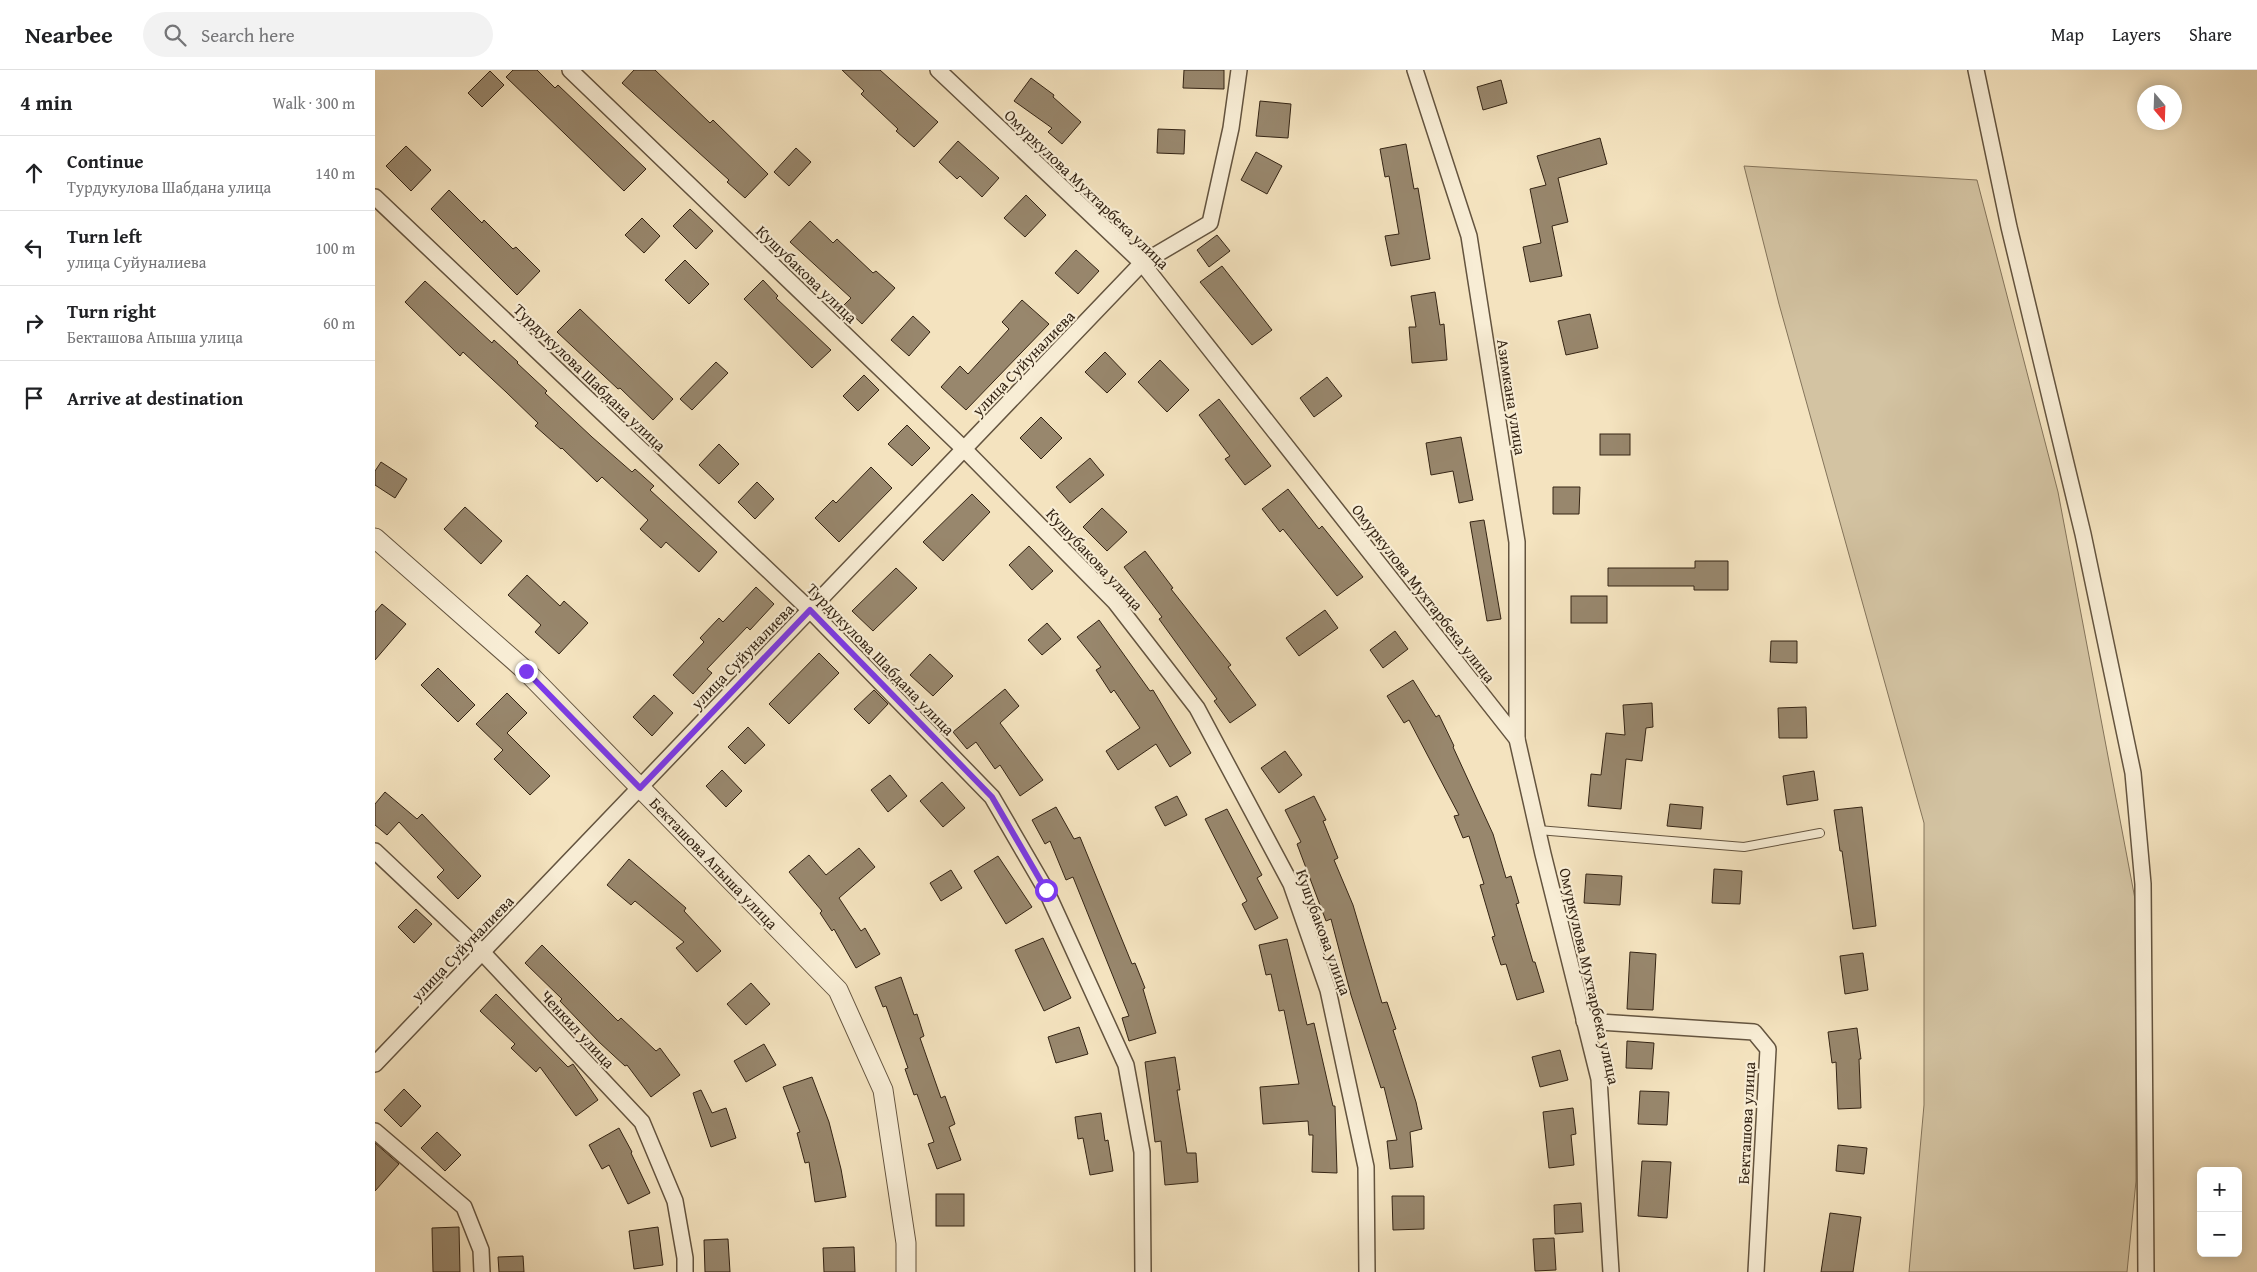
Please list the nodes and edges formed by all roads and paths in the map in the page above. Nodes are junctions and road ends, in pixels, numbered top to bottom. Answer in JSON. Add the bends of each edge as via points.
{"nodes":[{"id":1,"x":570,"y":70,"type":"edge"},
{"id":2,"x":937,"y":70,"type":"edge"},
{"id":3,"x":1239,"y":70,"type":"edge"},
{"id":4,"x":1415,"y":70,"type":"edge"},
{"id":5,"x":1976,"y":70,"type":"edge"},
{"id":6,"x":375,"y":197,"type":"edge"},
{"id":7,"x":1142,"y":264,"type":"junction"},
{"id":8,"x":964,"y":449,"type":"junction"},
{"id":9,"x":375,"y":538,"type":"edge"},
{"id":10,"x":810,"y":610,"type":"junction"},
{"id":11,"x":1517,"y":739,"type":"junction"},
{"id":12,"x":640,"y":788,"type":"junction"},
{"id":13,"x":1537,"y":830,"type":"junction"},
{"id":14,"x":1820,"y":833,"type":"dead end"},
{"id":15,"x":375,"y":851,"type":"edge"},
{"id":16,"x":482,"y":952,"type":"junction"},
{"id":17,"x":1584,"y":1021,"type":"junction"},
{"id":18,"x":375,"y":1064,"type":"edge"},
{"id":19,"x":375,"y":1131,"type":"edge"},
{"id":20,"x":482,"y":1272,"type":"edge"},
{"id":21,"x":685,"y":1272,"type":"edge"},
{"id":22,"x":906,"y":1272,"type":"edge"},
{"id":23,"x":1143,"y":1272,"type":"edge"},
{"id":24,"x":1367,"y":1272,"type":"edge"},
{"id":25,"x":1611,"y":1272,"type":"edge"},
{"id":26,"x":1756,"y":1272,"type":"edge"},
{"id":27,"x":2146,"y":1272,"type":"edge"}],
"edges":[{"from":1,"to":8,"type":"street","name":"Кушубакова улица"},
{"from":2,"to":7,"type":"street","name":"Омуркулова Мухтарбека улица"},
{"from":3,"to":7,"type":"street","name":"улица Суйуналиева","via":[[1231,128],[1210,223]]},
{"from":4,"to":11,"type":"street","name":"Азимкана улица","via":[[1469,236],[1517,542]]},
{"from":5,"to":27,"type":"street","via":[[2009,227],[2083,534],[2133,773],[2143,884]]},
{"from":6,"to":10,"type":"street","name":"Турдукулова Шабдана улица"},
{"from":7,"to":8,"type":"street","name":"улица Суйуналиева"},
{"from":7,"to":11,"type":"street","name":"Омуркулова Мухтарбека улица"},
{"from":8,"to":10,"type":"street","name":"улица Суйуналиева"},
{"from":8,"to":24,"type":"street","name":"Кушубакова улица","via":[[1115,602],[1197,708],[1291,884],[1328,990],[1366,1167]]},
{"from":9,"to":12,"type":"street","name":"Бекташова Апыша улица","via":[[526,671]]},
{"from":10,"to":12,"type":"street","name":"улица Суйуналиева"},
{"from":10,"to":23,"type":"street","name":"Турдукулова Шабдана улица","via":[[992,797],[1046,890],[1126,1064],[1142,1152]]},
{"from":11,"to":13,"type":"street","name":"Омуркулова Мухтарбека улица"},
{"from":12,"to":16,"type":"street","name":"улица Суйуналиева"},
{"from":12,"to":22,"type":"street","name":"Бекташова Апыша улица","via":[[838,990],[883,1090],[906,1243]]},
{"from":13,"to":14,"type":"lane","via":[[1744,846]]},
{"from":13,"to":17,"type":"street","name":"Омуркулова Мухтарбека улица"},
{"from":15,"to":16,"type":"street","name":"Ченкил улица"},
{"from":16,"to":18,"type":"street","name":"улица Суйуналиева"},
{"from":16,"to":21,"type":"street","name":"Ченкил улица","via":[[642,1122],[675,1201]]},
{"from":17,"to":25,"type":"street","name":"Омуркулова Мухтарбека улица","via":[[1599,1079]]},
{"from":17,"to":26,"type":"street","name":"Бекташова улица","via":[[1754,1032],[1768,1049]]},
{"from":19,"to":20,"type":"street","via":[[464,1207],[481,1250]]}]}
